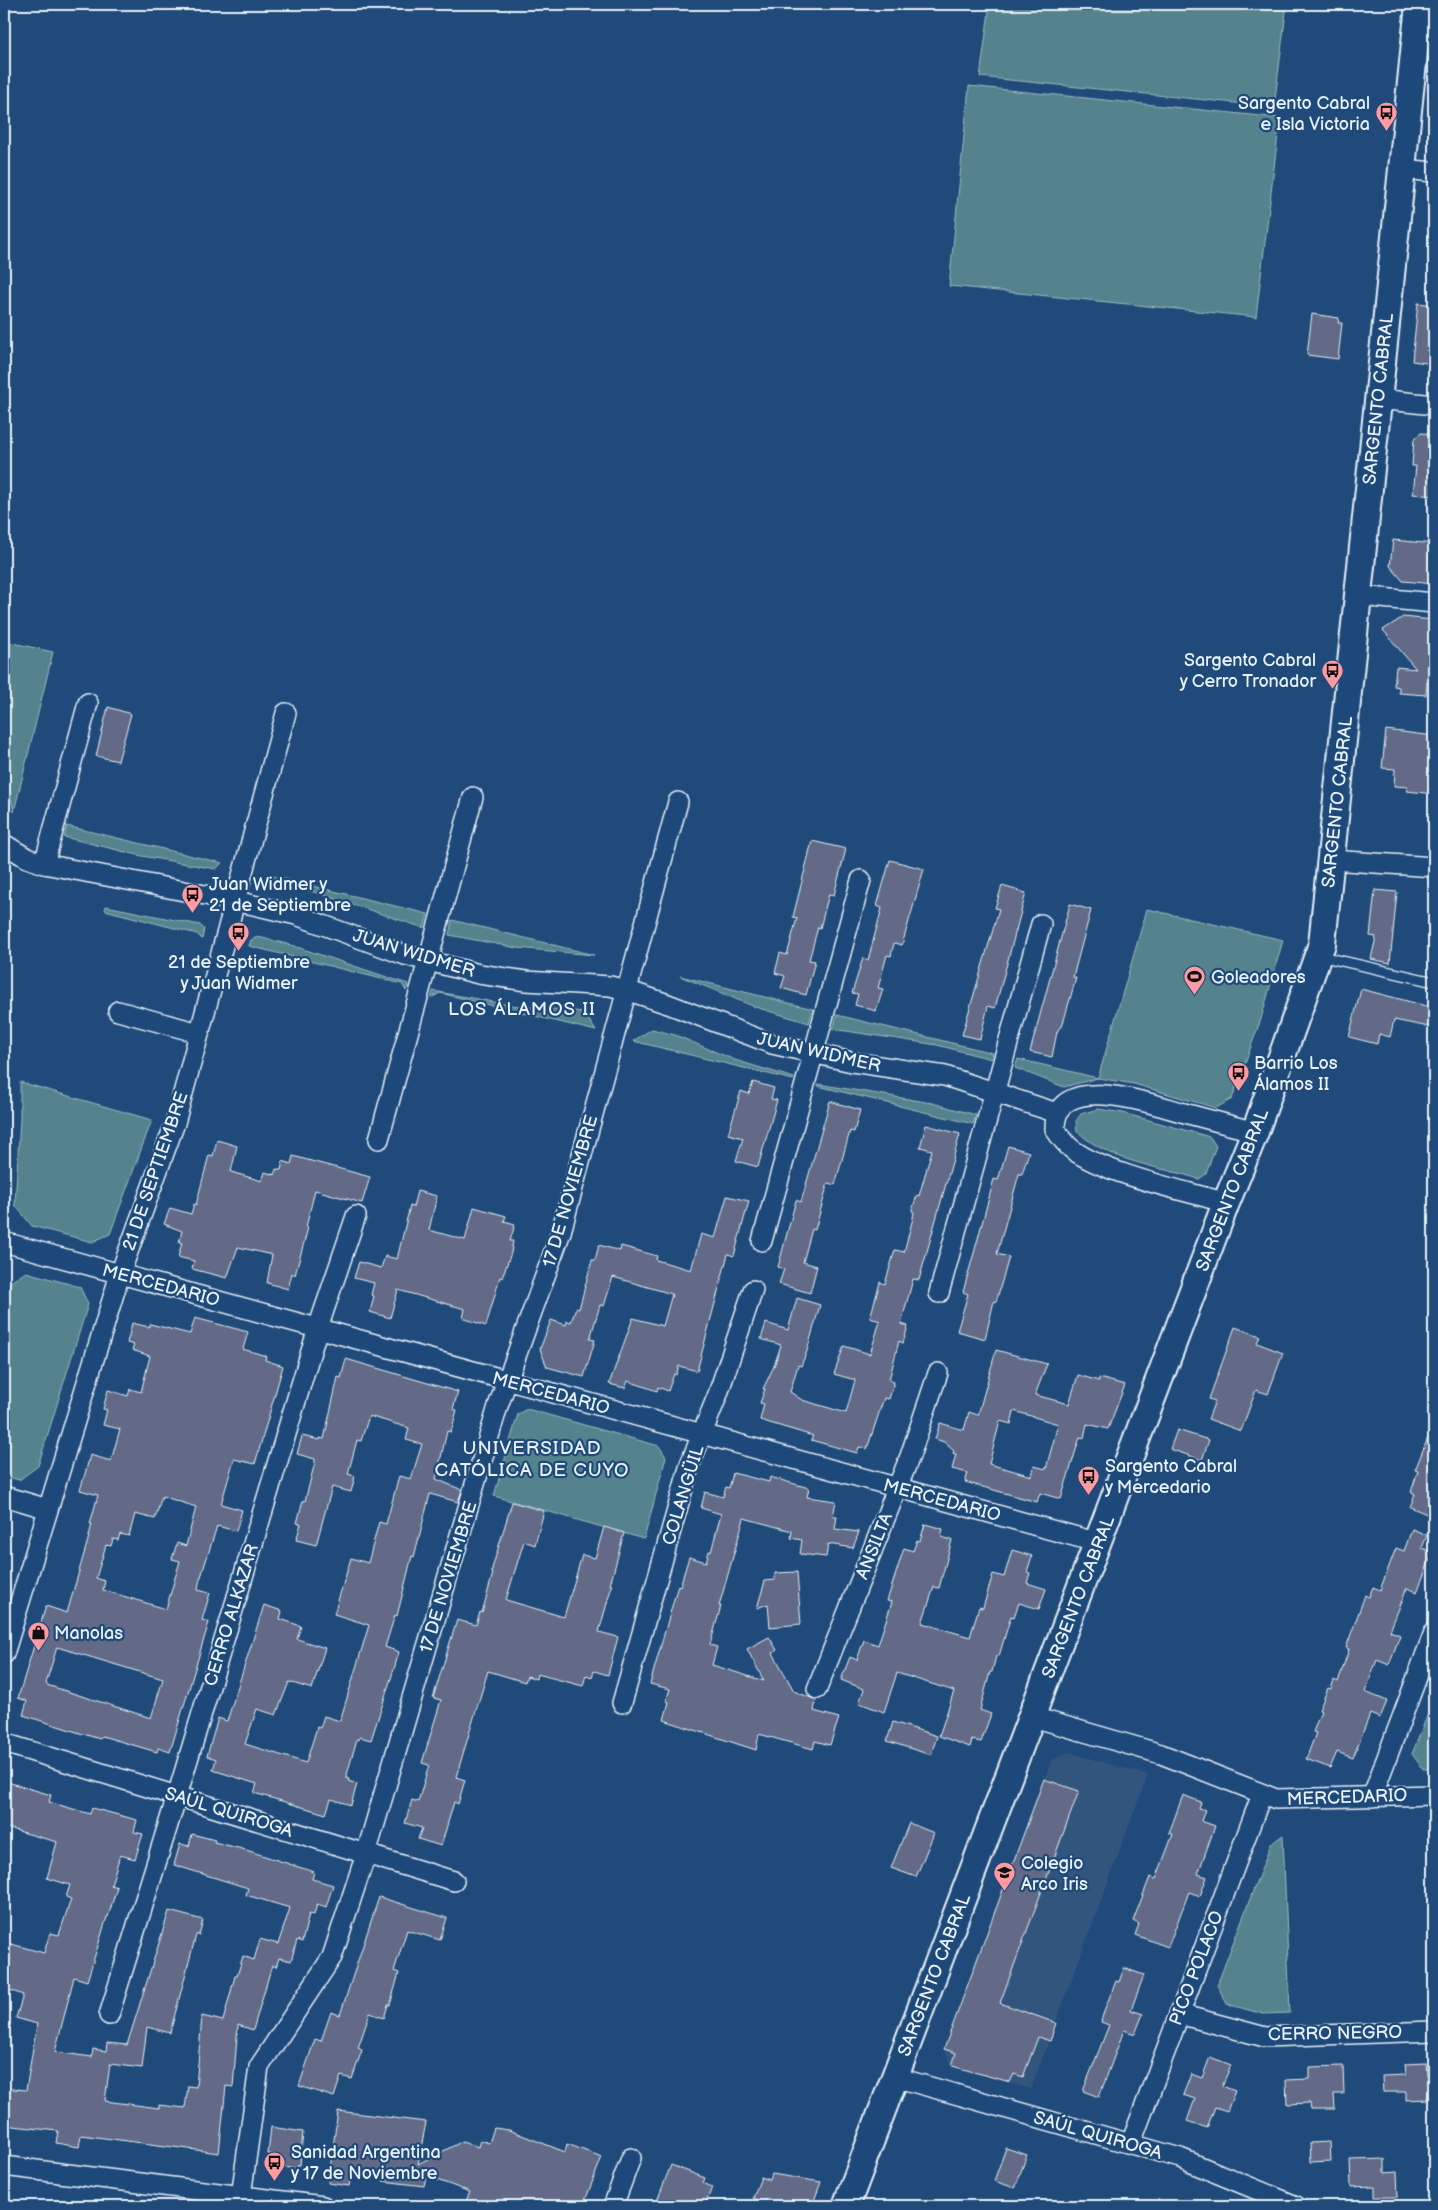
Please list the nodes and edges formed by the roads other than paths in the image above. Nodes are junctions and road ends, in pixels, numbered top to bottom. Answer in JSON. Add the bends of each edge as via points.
{"nodes":[{"id":1,"x":1418,"y":4,"type":"edge"},
{"id":2,"x":1402,"y":169,"type":"junction"},
{"id":3,"x":1434,"y":172,"type":"edge"},
{"id":4,"x":1378,"y":399,"type":"junction"},
{"id":5,"x":1434,"y":405,"type":"edge"},
{"id":6,"x":1358,"y":596,"type":"junction"},
{"id":7,"x":1434,"y":603,"type":"edge"},
{"id":8,"x":88,"y":703,"type":"dead end"},
{"id":9,"x":286,"y":713,"type":"dead end"},
{"id":10,"x":473,"y":797,"type":"dead end"},
{"id":11,"x":678,"y":802,"type":"dead end"},
{"id":12,"x":4,"y":844,"type":"edge"},
{"id":13,"x":1331,"y":860,"type":"junction"},
{"id":14,"x":44,"y":864,"type":"junction"},
{"id":15,"x":1434,"y":866,"type":"edge"},
{"id":16,"x":861,"y":880,"type":"dead end"},
{"id":17,"x":236,"y":901,"type":"junction"},
{"id":18,"x":1041,"y":924,"type":"dead end"},
{"id":19,"x":1319,"y":956,"type":"junction"},
{"id":20,"x":428,"y":961,"type":"junction"},
{"id":21,"x":1434,"y":982,"type":"edge"},
{"id":22,"x":626,"y":990,"type":"junction"},
{"id":23,"x":118,"y":1011,"type":"dead end"},
{"id":24,"x":199,"y":1033,"type":"junction"},
{"id":25,"x":814,"y":1054,"type":"junction"},
{"id":26,"x":995,"y":1091,"type":"junction"},
{"id":27,"x":1056,"y":1121,"type":"junction"},
{"id":28,"x":1255,"y":1132,"type":"junction"},
{"id":29,"x":379,"y":1139,"type":"dead end"},
{"id":30,"x":1226,"y":1203,"type":"junction"},
{"id":31,"x":356,"y":1216,"type":"dead end"},
{"id":32,"x":762,"y":1241,"type":"dead end"},
{"id":33,"x":4,"y":1242,"type":"edge"},
{"id":34,"x":120,"y":1274,"type":"junction"},
{"id":35,"x":753,"y":1290,"type":"dead end"},
{"id":36,"x":939,"y":1293,"type":"dead end"},
{"id":37,"x":318,"y":1328,"type":"junction"},
{"id":38,"x":938,"y":1373,"type":"dead end"},
{"id":39,"x":508,"y":1381,"type":"junction"},
{"id":40,"x":702,"y":1434,"type":"junction"},
{"id":41,"x":897,"y":1488,"type":"junction"},
{"id":42,"x":4,"y":1496,"type":"edge"},
{"id":43,"x":48,"y":1510,"type":"junction"},
{"id":44,"x":1099,"y":1543,"type":"junction"},
{"id":45,"x":1434,"y":1632,"type":"edge"},
{"id":46,"x":4,"y":1654,"type":"edge"},
{"id":47,"x":818,"y":1689,"type":"dead end"},
{"id":48,"x":622,"y":1703,"type":"dead end"},
{"id":49,"x":1033,"y":1717,"type":"junction"},
{"id":50,"x":4,"y":1742,"type":"edge"},
{"id":51,"x":1262,"y":1794,"type":"junction"},
{"id":52,"x":1434,"y":1795,"type":"edge"},
{"id":53,"x":177,"y":1796,"type":"junction"},
{"id":54,"x":1372,"y":1797,"type":"junction"},
{"id":55,"x":366,"y":1854,"type":"junction"},
{"id":56,"x":454,"y":1881,"type":"dead end"},
{"id":57,"x":1179,"y":2014,"type":"junction"},
{"id":58,"x":108,"y":2015,"type":"dead end"},
{"id":59,"x":1434,"y":2031,"type":"edge"},
{"id":60,"x":895,"y":2077,"type":"junction"},
{"id":61,"x":1131,"y":2143,"type":"junction"},
{"id":62,"x":631,"y":2158,"type":"dead end"},
{"id":63,"x":4,"y":2166,"type":"edge"},
{"id":64,"x":242,"y":2196,"type":"junction"},
{"id":65,"x":186,"y":2198,"type":"edge"},
{"id":66,"x":323,"y":2206,"type":"edge"},
{"id":67,"x":613,"y":2206,"type":"edge"},
{"id":68,"x":846,"y":2206,"type":"edge"},
{"id":69,"x":1296,"y":2206,"type":"edge"}],
"edges":[{"from":1,"to":2,"type":"main road","name":"SARGENTO CABRAL"},
{"from":2,"to":3,"type":"street"},
{"from":2,"to":4,"type":"main road","name":"SARGENTO CABRAL"},
{"from":4,"to":5,"type":"street"},
{"from":4,"to":6,"type":"main road","name":"SARGENTO CABRAL"},
{"from":6,"to":7,"type":"street"},
{"from":6,"to":13,"type":"main road","name":"SARGENTO CABRAL"},
{"from":8,"to":14,"type":"street"},
{"from":9,"to":17,"type":"street","name":"21 DE SEPTIEMBRE"},
{"from":10,"to":20,"type":"street"},
{"from":11,"to":22,"type":"street","name":"17 DE NOVIEMBRE"},
{"from":12,"to":14,"type":"street","name":"JUAN WIDMER"},
{"from":13,"to":15,"type":"street"},
{"from":13,"to":19,"type":"main road","name":"SARGENTO CABRAL"},
{"from":14,"to":17,"type":"street","name":"JUAN WIDMER"},
{"from":16,"to":25,"type":"street"},
{"from":17,"to":20,"type":"street","name":"JUAN WIDMER","via":[[296,915]]},
{"from":17,"to":24,"type":"street","name":"21 DE SEPTIEMBRE"},
{"from":18,"to":26,"type":"street"},
{"from":19,"to":21,"type":"lane"},
{"from":19,"to":28,"type":"main road","name":"SARGENTO CABRAL"},
{"from":20,"to":22,"type":"street","name":"JUAN WIDMER","via":[[526,981],[610,986]]},
{"from":20,"to":29,"type":"street"},
{"from":22,"to":25,"type":"street","name":"JUAN WIDMER","via":[[754,1038]]},
{"from":22,"to":39,"type":"street","name":"17 DE NOVIEMBRE","via":[[561,1232]]},
{"from":23,"to":24,"type":"street"},
{"from":24,"to":34,"type":"street","name":"21 DE SEPTIEMBRE","via":[[175,1123]]},
{"from":25,"to":26,"type":"street","name":"JUAN WIDMER","via":[[945,1076]]},
{"from":25,"to":32,"type":"street"},
{"from":26,"to":27,"type":"street","name":"JUAN WIDMER"},
{"from":26,"to":36,"type":"street"},
{"from":27,"to":28,"type":"street","via":[[1069,1100],[1107,1095],[1131,1098]]},
{"from":27,"to":30,"type":"street","name":"JUAN WIDMER","via":[[1073,1150],[1109,1167]]},
{"from":28,"to":30,"type":"main road","name":"SARGENTO CABRAL"},
{"from":30,"to":44,"type":"main road","name":"SARGENTO CABRAL"},
{"from":31,"to":37,"type":"street","name":"CERRO ALKAZAR"},
{"from":33,"to":34,"type":"street","name":"MERCEDARIO"},
{"from":34,"to":37,"type":"street","name":"MERCEDARIO"},
{"from":34,"to":43,"type":"street","name":"21 DE SEPTIEMBRE"},
{"from":35,"to":40,"type":"street","name":"COLANGÜIL"},
{"from":37,"to":39,"type":"street","name":"MERCEDARIO"},
{"from":37,"to":53,"type":"street","name":"CERRO ALKAZAR"},
{"from":38,"to":41,"type":"street","name":"ANSILTA"},
{"from":39,"to":40,"type":"street","name":"MERCEDARIO"},
{"from":39,"to":55,"type":"street","name":"17 DE NOVIEMBRE"},
{"from":40,"to":41,"type":"street","name":"MERCEDARIO"},
{"from":40,"to":48,"type":"street","name":"COLANGÜIL","via":[[690,1464]]},
{"from":41,"to":44,"type":"street","name":"MERCEDARIO"},
{"from":41,"to":47,"type":"street","name":"ANSILTA"},
{"from":42,"to":43,"type":"street"},
{"from":43,"to":46,"type":"street","name":"21 DE SEPTIEMBRE"},
{"from":44,"to":49,"type":"main road","name":"SARGENTO CABRAL"},
{"from":45,"to":54,"type":"street"},
{"from":49,"to":51,"type":"street","name":"MERCEDARIO","via":[[1161,1754]]},
{"from":49,"to":60,"type":"main road","name":"SARGENTO CABRAL"},
{"from":50,"to":53,"type":"street","name":"SAÚL QUIROGA"},
{"from":51,"to":54,"type":"street","name":"MERCEDARIO","via":[[1276,1799]]},
{"from":51,"to":57,"type":"street","name":"PICO POLACO"},
{"from":52,"to":54,"type":"street","name":"MERCEDARIO"},
{"from":53,"to":55,"type":"street","name":"SAÚL QUIROGA"},
{"from":53,"to":58,"type":"street","name":"CERRO ALKAZAR"},
{"from":55,"to":56,"type":"street","name":"SAÚL QUIROGA"},
{"from":55,"to":64,"type":"street","name":"17 DE NOVIEMBRE","via":[[332,1957],[259,2067]]},
{"from":57,"to":59,"type":"street","name":"CERRO NEGRO","via":[[1265,2036]]},
{"from":57,"to":61,"type":"street","name":"PICO POLACO"},
{"from":60,"to":61,"type":"street","name":"SAÚL QUIROGA"},
{"from":60,"to":68,"type":"main road","name":"SARGENTO CABRAL"},
{"from":61,"to":69,"type":"street","name":"SAÚL QUIROGA","via":[[1180,2158]]},
{"from":62,"to":67,"type":"street"},
{"from":63,"to":65,"type":"street"},
{"from":64,"to":65,"type":"street"},
{"from":64,"to":66,"type":"street"}]}
